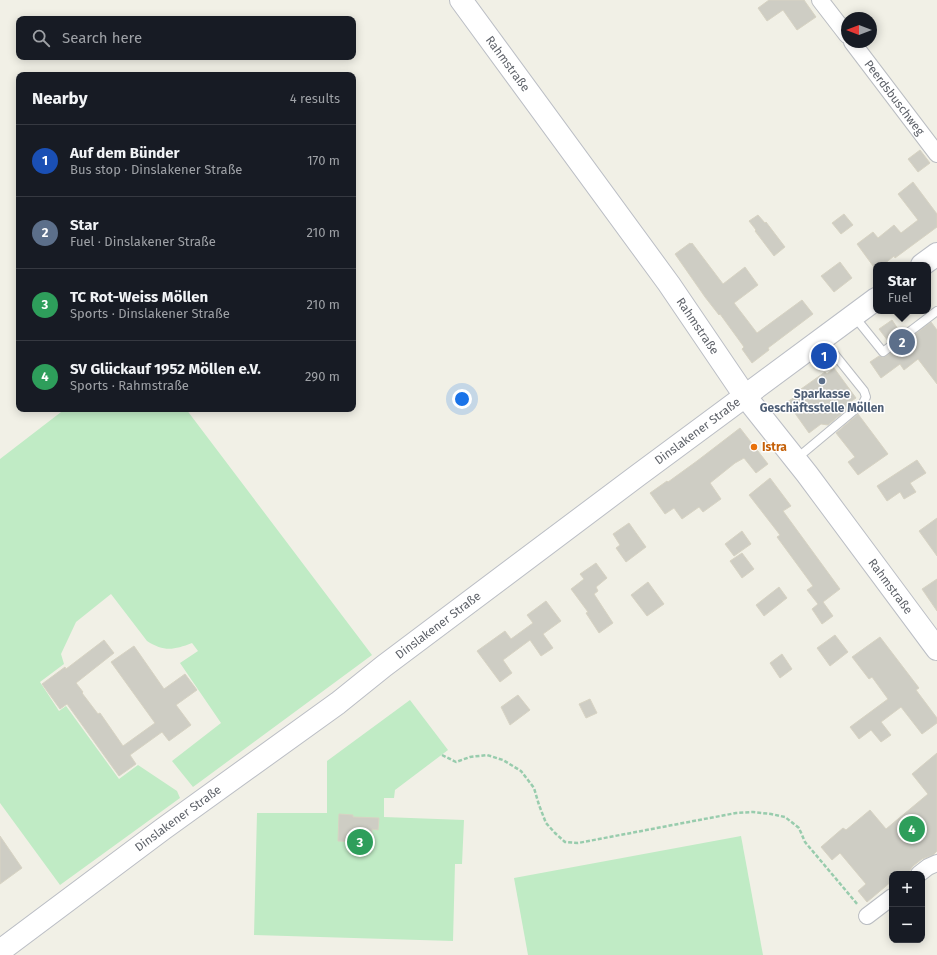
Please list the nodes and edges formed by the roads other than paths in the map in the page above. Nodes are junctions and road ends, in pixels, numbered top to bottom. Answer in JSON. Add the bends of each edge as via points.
{"nodes":[{"id":1,"x":461,"y":0,"type":"edge"},
{"id":2,"x":820,"y":0,"type":"edge"},
{"id":3,"x":841,"y":27,"type":"edge"},
{"id":4,"x":857,"y":48,"type":"edge"},
{"id":5,"x":937,"y":154,"type":"edge"},
{"id":6,"x":873,"y":301,"type":"edge"},
{"id":7,"x":937,"y":311,"type":"edge"},
{"id":8,"x":853,"y":316,"type":"junction"},
{"id":9,"x":822,"y":339,"type":"junction"},
{"id":10,"x":745,"y":396,"type":"junction"},
{"id":11,"x":795,"y":460,"type":"junction"},
{"id":12,"x":937,"y":649,"type":"edge"},
{"id":13,"x":937,"y":863,"type":"edge"},
{"id":14,"x":923,"y":871,"type":"edge"},
{"id":15,"x":889,"y":898,"type":"edge"},
{"id":16,"x":867,"y":916,"type":"road end"},
{"id":17,"x":0,"y":951,"type":"edge"}],
"edges":[{"from":1,"to":10,"type":"main road","name":"Rahmstraße","via":[[669,284]]},
{"from":2,"to":3,"type":"street"},
{"from":4,"to":5,"type":"street","name":"Peerdsbuschweg"},
{"from":6,"to":8,"type":"main road","name":"Dinslakener Straße"},
{"from":7,"to":8,"type":"lane","via":[[883,352]]},
{"from":8,"to":9,"type":"main road","name":"Dinslakener Straße"},
{"from":9,"to":10,"type":"main road","name":"Dinslakener Straße"},
{"from":9,"to":11,"type":"lane","via":[[864,391],[866,397],[863,403]]},
{"from":10,"to":11,"type":"main road","name":"Rahmstraße"},
{"from":10,"to":17,"type":"main road","name":"Dinslakener Straße","via":[[338,703]]},
{"from":11,"to":12,"type":"main road","name":"Rahmstraße"},
{"from":13,"to":14,"type":"street"},
{"from":15,"to":16,"type":"street"}]}
